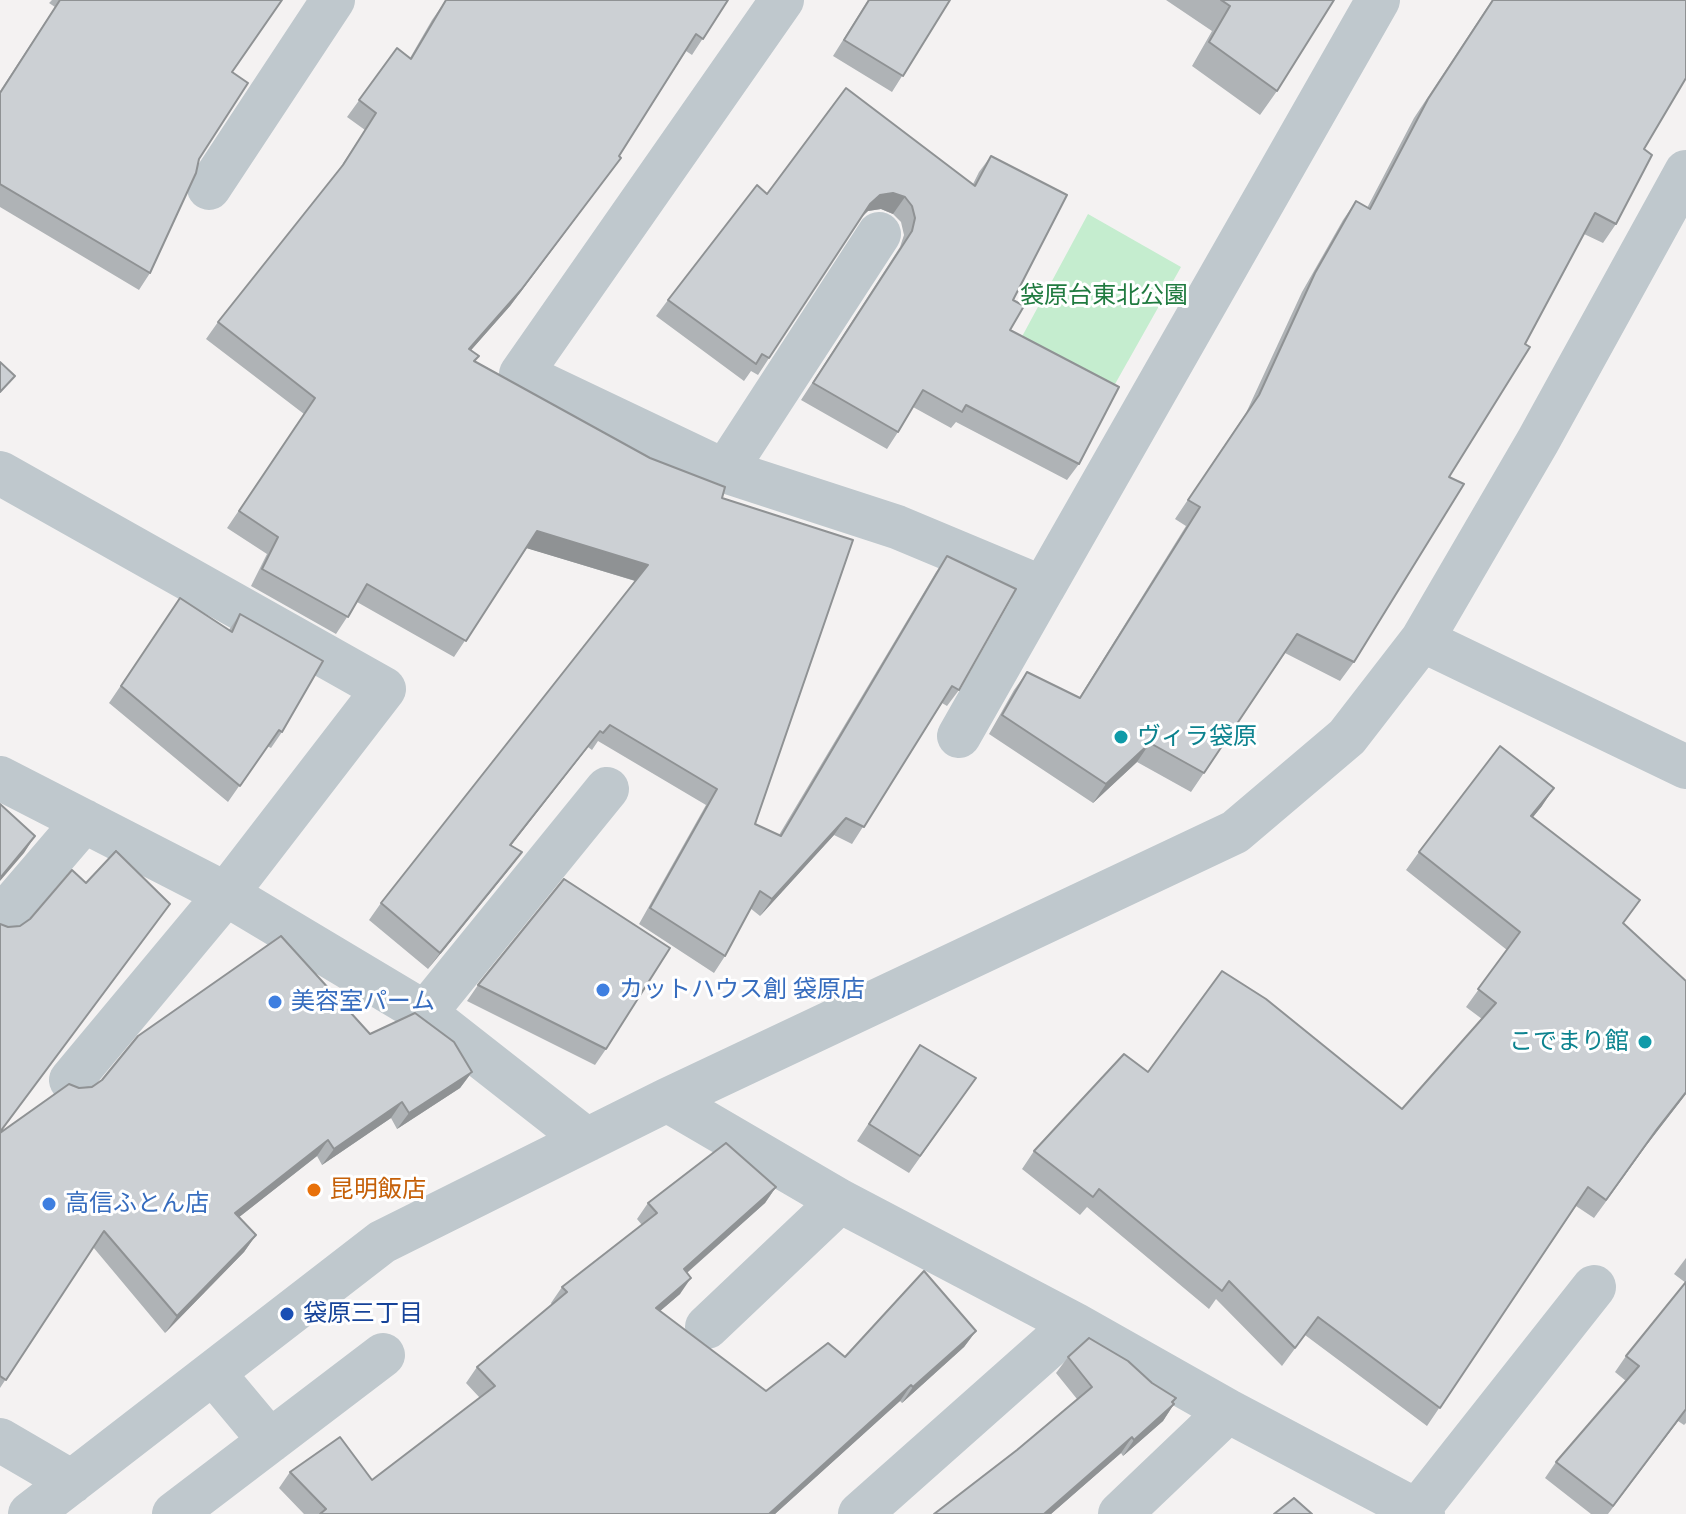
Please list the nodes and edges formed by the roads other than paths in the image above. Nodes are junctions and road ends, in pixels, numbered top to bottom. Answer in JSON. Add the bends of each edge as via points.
{"nodes":[{"id":1,"x":333,"y":0,"type":"edge"},
{"id":2,"x":782,"y":0,"type":"edge"},
{"id":3,"x":1378,"y":0,"type":"edge"},
{"id":4,"x":1686,"y":172,"type":"edge"},
{"id":5,"x":209,"y":188,"type":"dead end"},
{"id":6,"x":879,"y":234,"type":"dead end"},
{"id":7,"x":725,"y":471,"type":"junction"},
{"id":8,"x":0,"y":473,"type":"edge"},
{"id":9,"x":1043,"y":588,"type":"junction"},
{"id":10,"x":1422,"y":640,"type":"junction"},
{"id":11,"x":959,"y":736,"type":"dead end"},
{"id":12,"x":1686,"y":767,"type":"edge"},
{"id":13,"x":0,"y":778,"type":"edge"},
{"id":14,"x":607,"y":789,"type":"dead end"},
{"id":15,"x":84,"y":821,"type":"junction"},
{"id":16,"x":226,"y":894,"type":"junction"},
{"id":17,"x":0,"y":919,"type":"edge"},
{"id":18,"x":425,"y":1013,"type":"junction"},
{"id":19,"x":71,"y":1080,"type":"dead end"},
{"id":20,"x":667,"y":1100,"type":"junction"},
{"id":21,"x":587,"y":1140,"type":"junction"},
{"id":22,"x":840,"y":1201,"type":"junction"},
{"id":23,"x":1594,"y":1287,"type":"dead end"},
{"id":24,"x":1074,"y":1324,"type":"junction"},
{"id":25,"x":707,"y":1327,"type":"dead end"},
{"id":26,"x":383,"y":1355,"type":"dead end"},
{"id":27,"x":214,"y":1374,"type":"junction"},
{"id":28,"x":1228,"y":1411,"type":"junction"},
{"id":29,"x":0,"y":1440,"type":"edge"},
{"id":30,"x":270,"y":1441,"type":"junction"},
{"id":31,"x":72,"y":1482,"type":"junction"},
{"id":32,"x":1420,"y":1512,"type":"edge"},
{"id":33,"x":30,"y":1514,"type":"edge"},
{"id":34,"x":174,"y":1514,"type":"edge"},
{"id":35,"x":860,"y":1514,"type":"edge"},
{"id":36,"x":1120,"y":1514,"type":"edge"}],
"edges":[{"from":1,"to":5,"type":"street"},
{"from":2,"to":7,"type":"street","via":[[521,374]]},
{"from":3,"to":9,"type":"street"},
{"from":4,"to":10,"type":"street"},
{"from":6,"to":7,"type":"street"},
{"from":7,"to":9,"type":"street","via":[[897,527]]},
{"from":8,"to":16,"type":"street","via":[[384,689]]},
{"from":9,"to":11,"type":"street"},
{"from":10,"to":12,"type":"street"},
{"from":10,"to":20,"type":"street","via":[[1347,737],[1235,832]]},
{"from":13,"to":15,"type":"street"},
{"from":14,"to":18,"type":"street"},
{"from":15,"to":16,"type":"street"},
{"from":15,"to":17,"type":"street"},
{"from":16,"to":18,"type":"street"},
{"from":16,"to":19,"type":"street"},
{"from":18,"to":21,"type":"street"},
{"from":20,"to":21,"type":"street"},
{"from":20,"to":22,"type":"street"},
{"from":21,"to":27,"type":"street","via":[[382,1242]]},
{"from":22,"to":24,"type":"street"},
{"from":22,"to":25,"type":"street"},
{"from":23,"to":32,"type":"street"},
{"from":24,"to":28,"type":"street"},
{"from":24,"to":35,"type":"street"},
{"from":26,"to":30,"type":"street"},
{"from":27,"to":30,"type":"street"},
{"from":27,"to":31,"type":"street"},
{"from":28,"to":32,"type":"street"},
{"from":28,"to":36,"type":"street"},
{"from":29,"to":31,"type":"street"},
{"from":30,"to":34,"type":"street"},
{"from":31,"to":33,"type":"street"}]}
